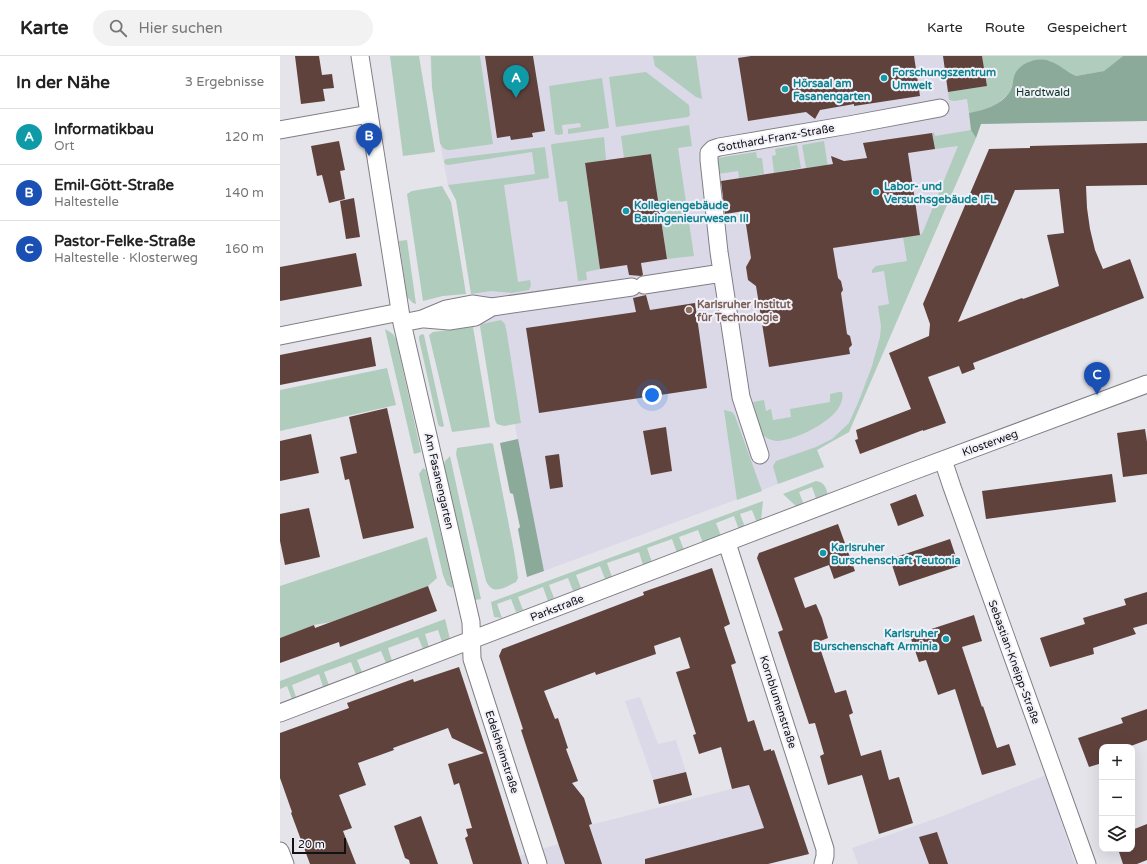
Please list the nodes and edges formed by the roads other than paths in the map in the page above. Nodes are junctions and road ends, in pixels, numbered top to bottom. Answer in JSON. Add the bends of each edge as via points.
{"nodes":[{"id":1,"x":360,"y":56,"type":"edge"},
{"id":2,"x":940,"y":108,"type":"dead end"},
{"id":3,"x":369,"y":114,"type":"junction"},
{"id":4,"x":280,"y":130,"type":"edge"},
{"id":5,"x":722,"y":273,"type":"junction"},
{"id":6,"x":401,"y":318,"type":"junction"},
{"id":7,"x":280,"y":336,"type":"edge"},
{"id":8,"x":1147,"y":384,"type":"edge"},
{"id":9,"x":760,"y":455,"type":"dead end"},
{"id":10,"x":943,"y":460,"type":"junction"},
{"id":11,"x":834,"y":502,"type":"joint"},
{"id":12,"x":727,"y":543,"type":"junction"},
{"id":13,"x":472,"y":640,"type":"junction"},
{"id":14,"x":280,"y":713,"type":"edge"},
{"id":15,"x":280,"y":851,"type":"edge"},
{"id":16,"x":824,"y":863,"type":"edge"},
{"id":17,"x":285,"y":864,"type":"edge"},
{"id":18,"x":538,"y":864,"type":"edge"},
{"id":19,"x":1087,"y":864,"type":"edge"}],
"edges":[{"from":1,"to":3,"type":"street","name":"Am Fasanengarten"},
{"from":2,"to":5,"type":"street","name":"Gotthard-Franz-Straße","via":[[713,149],[708,160]]},
{"from":3,"to":4,"type":"street"},
{"from":3,"to":6,"type":"street","name":"Am Fasanengarten"},
{"from":5,"to":6,"type":"street","via":[[492,307],[474,317],[449,321]]},
{"from":5,"to":9,"type":"street","name":"Gotthard-Franz-Straße","via":[[741,397]]},
{"from":6,"to":7,"type":"street"},
{"from":6,"to":13,"type":"street","name":"Am Fasanengarten","via":[[468,608]]},
{"from":8,"to":10,"type":"street","name":"Klosterweg"},
{"from":10,"to":11,"type":"street","name":"Klosterweg"},
{"from":10,"to":19,"type":"street","name":"Sebastian-Kneipp-Straße"},
{"from":11,"to":12,"type":"street","name":"Parkstraße"},
{"from":12,"to":13,"type":"street","name":"Parkstraße"},
{"from":12,"to":16,"type":"street","name":"Kornblumenstraße","via":[[825,850]]},
{"from":13,"to":14,"type":"street","name":"Parkstraße"},
{"from":13,"to":18,"type":"street","name":"Edelsheimstraße","via":[[472,659]]},
{"from":15,"to":17,"type":"street"}]}
